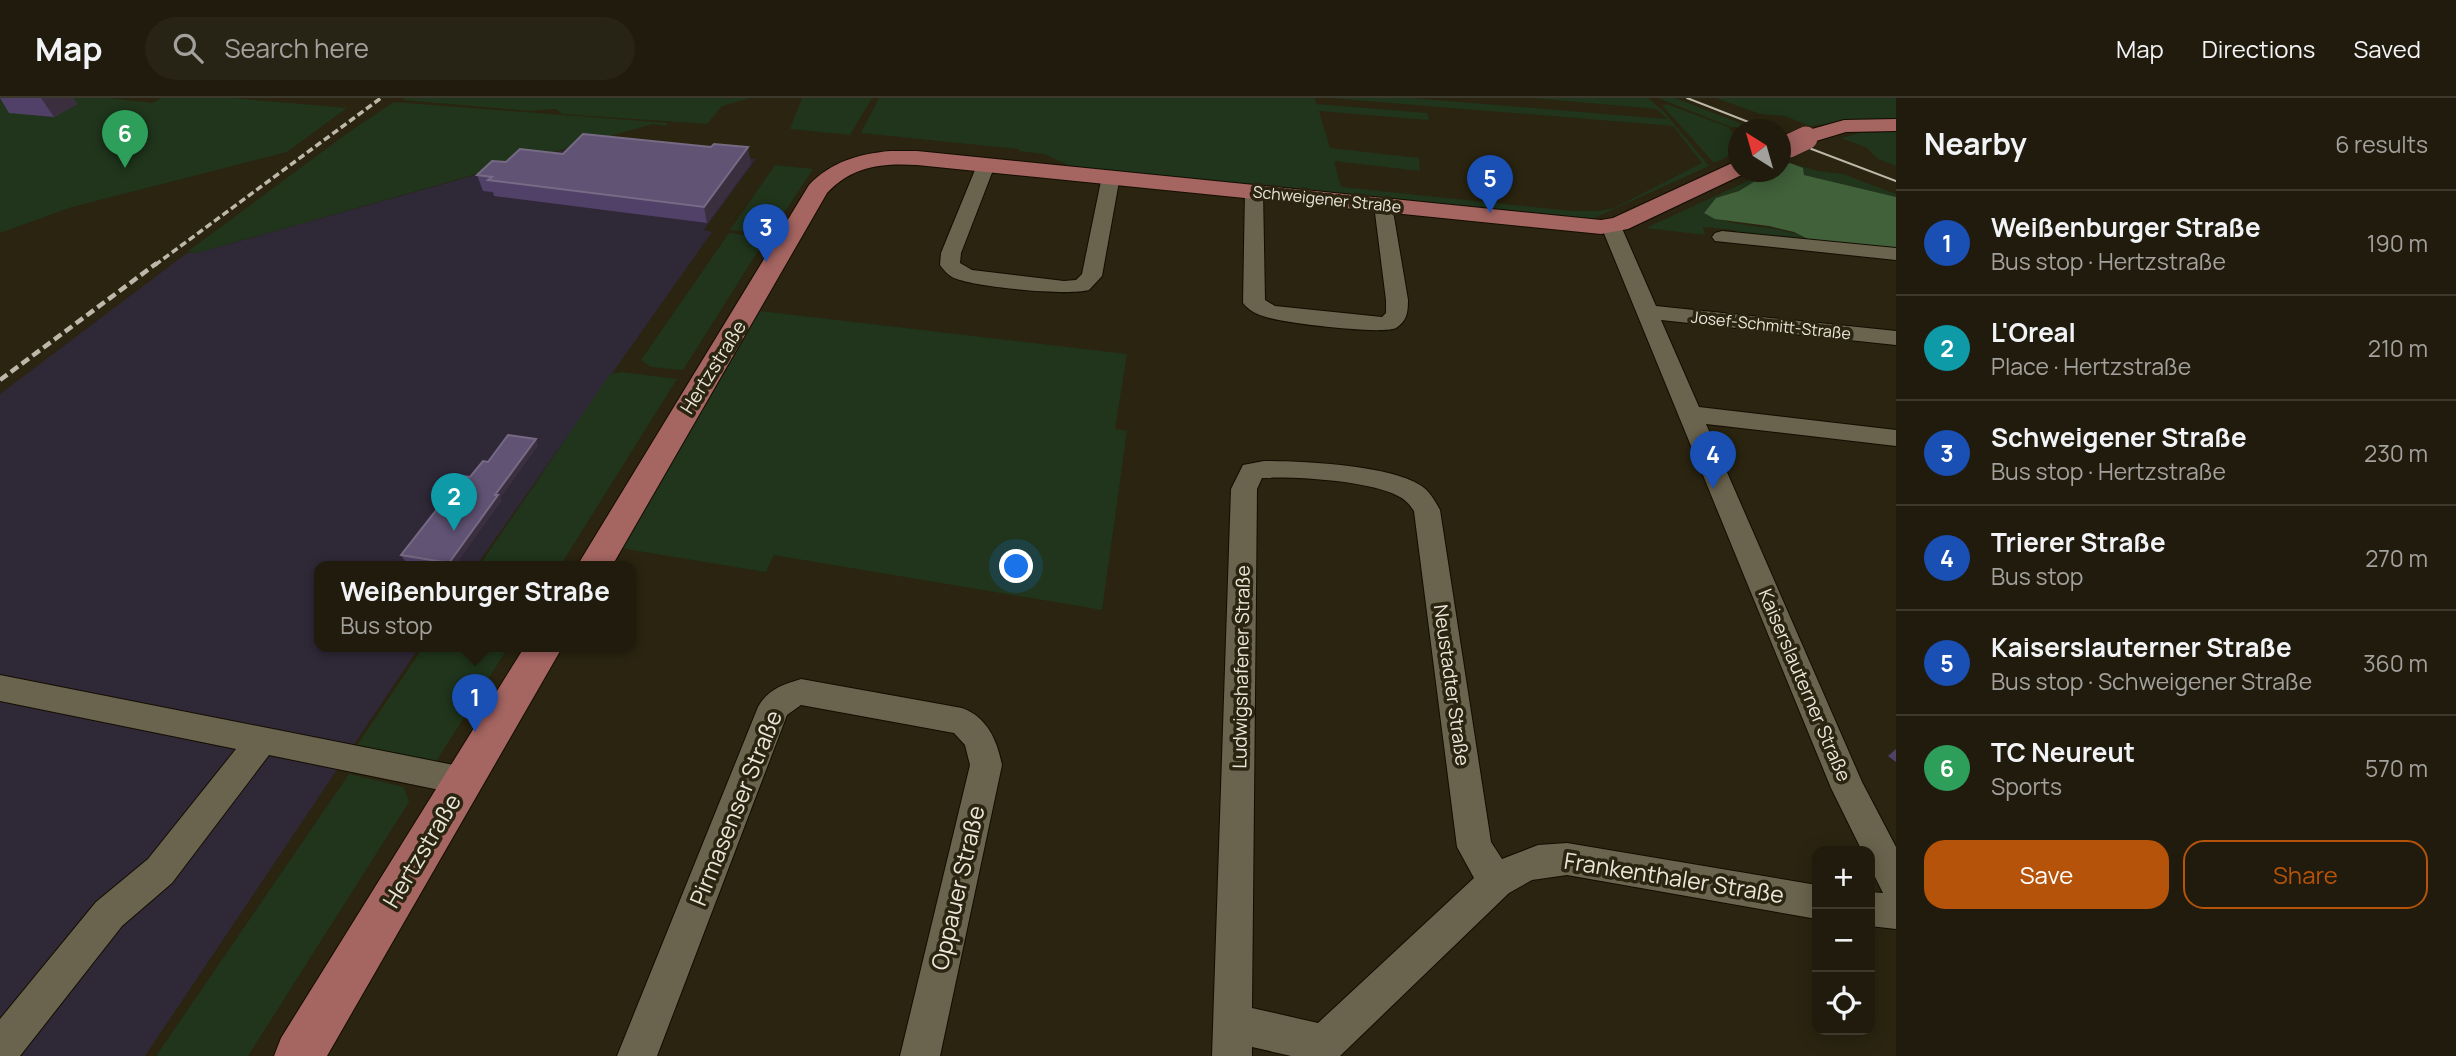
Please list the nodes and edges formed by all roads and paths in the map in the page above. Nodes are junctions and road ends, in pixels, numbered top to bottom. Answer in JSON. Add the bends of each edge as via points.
{"nodes":[{"id":1,"x":1896,"y":125,"type":"edge"},
{"id":2,"x":1792,"y":144,"type":"edge"},
{"id":3,"x":986,"y":165,"type":"junction"},
{"id":4,"x":836,"y":172,"type":"joint"},
{"id":5,"x":1728,"y":173,"type":"edge"},
{"id":6,"x":1111,"y":176,"type":"junction"},
{"id":7,"x":1254,"y":191,"type":"junction"},
{"id":8,"x":1383,"y":205,"type":"junction"},
{"id":9,"x":1611,"y":226,"type":"junction"},
{"id":10,"x":1722,"y":237,"type":"dead end"},
{"id":11,"x":1896,"y":254,"type":"edge"},
{"id":12,"x":1647,"y":312,"type":"junction"},
{"id":13,"x":1896,"y":338,"type":"edge"},
{"id":14,"x":1690,"y":414,"type":"junction"},
{"id":15,"x":1896,"y":438,"type":"edge"},
{"id":16,"x":1409,"y":490,"type":"joint"},
{"id":17,"x":597,"y":561,"type":"edge"},
{"id":18,"x":541,"y":652,"type":"edge"},
{"id":19,"x":0,"y":688,"type":"edge"},
{"id":20,"x":967,"y":725,"type":"joint"},
{"id":21,"x":261,"y":741,"type":"junction"},
{"id":22,"x":464,"y":781,"type":"junction"},
{"id":23,"x":1496,"y":881,"type":"junction"},
{"id":24,"x":1896,"y":883,"type":"edge"},
{"id":25,"x":1812,"y":901,"type":"edge"},
{"id":26,"x":1875,"y":910,"type":"edge"},
{"id":27,"x":1896,"y":912,"type":"edge"},
{"id":28,"x":1232,"y":1040,"type":"edge"},
{"id":29,"x":0,"y":1050,"type":"edge"},
{"id":30,"x":1317,"y":1050,"type":"edge"},
{"id":31,"x":299,"y":1056,"type":"edge"},
{"id":32,"x":637,"y":1056,"type":"edge"},
{"id":33,"x":920,"y":1056,"type":"edge"}],
"edges":[{"from":1,"to":2,"type":"main road","via":[[1844,126]]},
{"from":3,"to":4,"type":"main road","name":"Schweigener Straße","via":[[892,157]]},
{"from":3,"to":6,"type":"main road","name":"Schweigener Straße"},
{"from":3,"to":6,"type":"street","via":[[950,265],[971,276],[1065,287],[1082,286],[1092,276]]},
{"from":4,"to":17,"type":"main road","name":"Hertzstraße","via":[[807,206]]},
{"from":5,"to":9,"type":"main road"},
{"from":6,"to":7,"type":"main road","name":"Schweigener Straße"},
{"from":7,"to":8,"type":"main road","name":"Schweigener Straße"},
{"from":7,"to":8,"type":"street","via":[[1254,303],[1270,312],[1368,324],[1388,323],[1397,315]]},
{"from":8,"to":9,"type":"main road","name":"Schweigener Straße"},
{"from":9,"to":12,"type":"street","name":"Kaiserslauterner Straße"},
{"from":10,"to":11,"type":"street"},
{"from":12,"to":13,"type":"street","name":"Josef-Schmitt-Straße"},
{"from":12,"to":14,"type":"street","name":"Kaiserslauterner Straße"},
{"from":14,"to":15,"type":"street"},
{"from":14,"to":24,"type":"street","name":"Kaiserslauterner Straße","via":[[1848,788]]},
{"from":16,"to":23,"type":"street","name":"Neustadter Straße","via":[[1427,510],[1474,847]]},
{"from":16,"to":28,"type":"street","name":"Ludwigshafener Straße","via":[[1280,468],[1252,471],[1244,489]]},
{"from":18,"to":22,"type":"main road","name":"Hertzstraße"},
{"from":19,"to":21,"type":"street"},
{"from":20,"to":32,"type":"street","name":"Pirmasenser Straße","via":[[956,719],[801,692],[774,707]]},
{"from":20,"to":33,"type":"street","name":"Oppauer Straße","via":[[979,738],[986,765]]},
{"from":21,"to":22,"type":"street"},
{"from":21,"to":29,"type":"street","via":[[160,871],[109,914]]},
{"from":22,"to":31,"type":"main road","name":"Hertzstraße"},
{"from":23,"to":25,"type":"street","name":"Frankenthaler Straße","via":[[1531,861],[1567,859]]},
{"from":23,"to":30,"type":"street","name":"Frankenthaler Straße"},
{"from":26,"to":27,"type":"street"},
{"from":28,"to":30,"type":"street","name":"Ludwigshafener Straße"}]}
